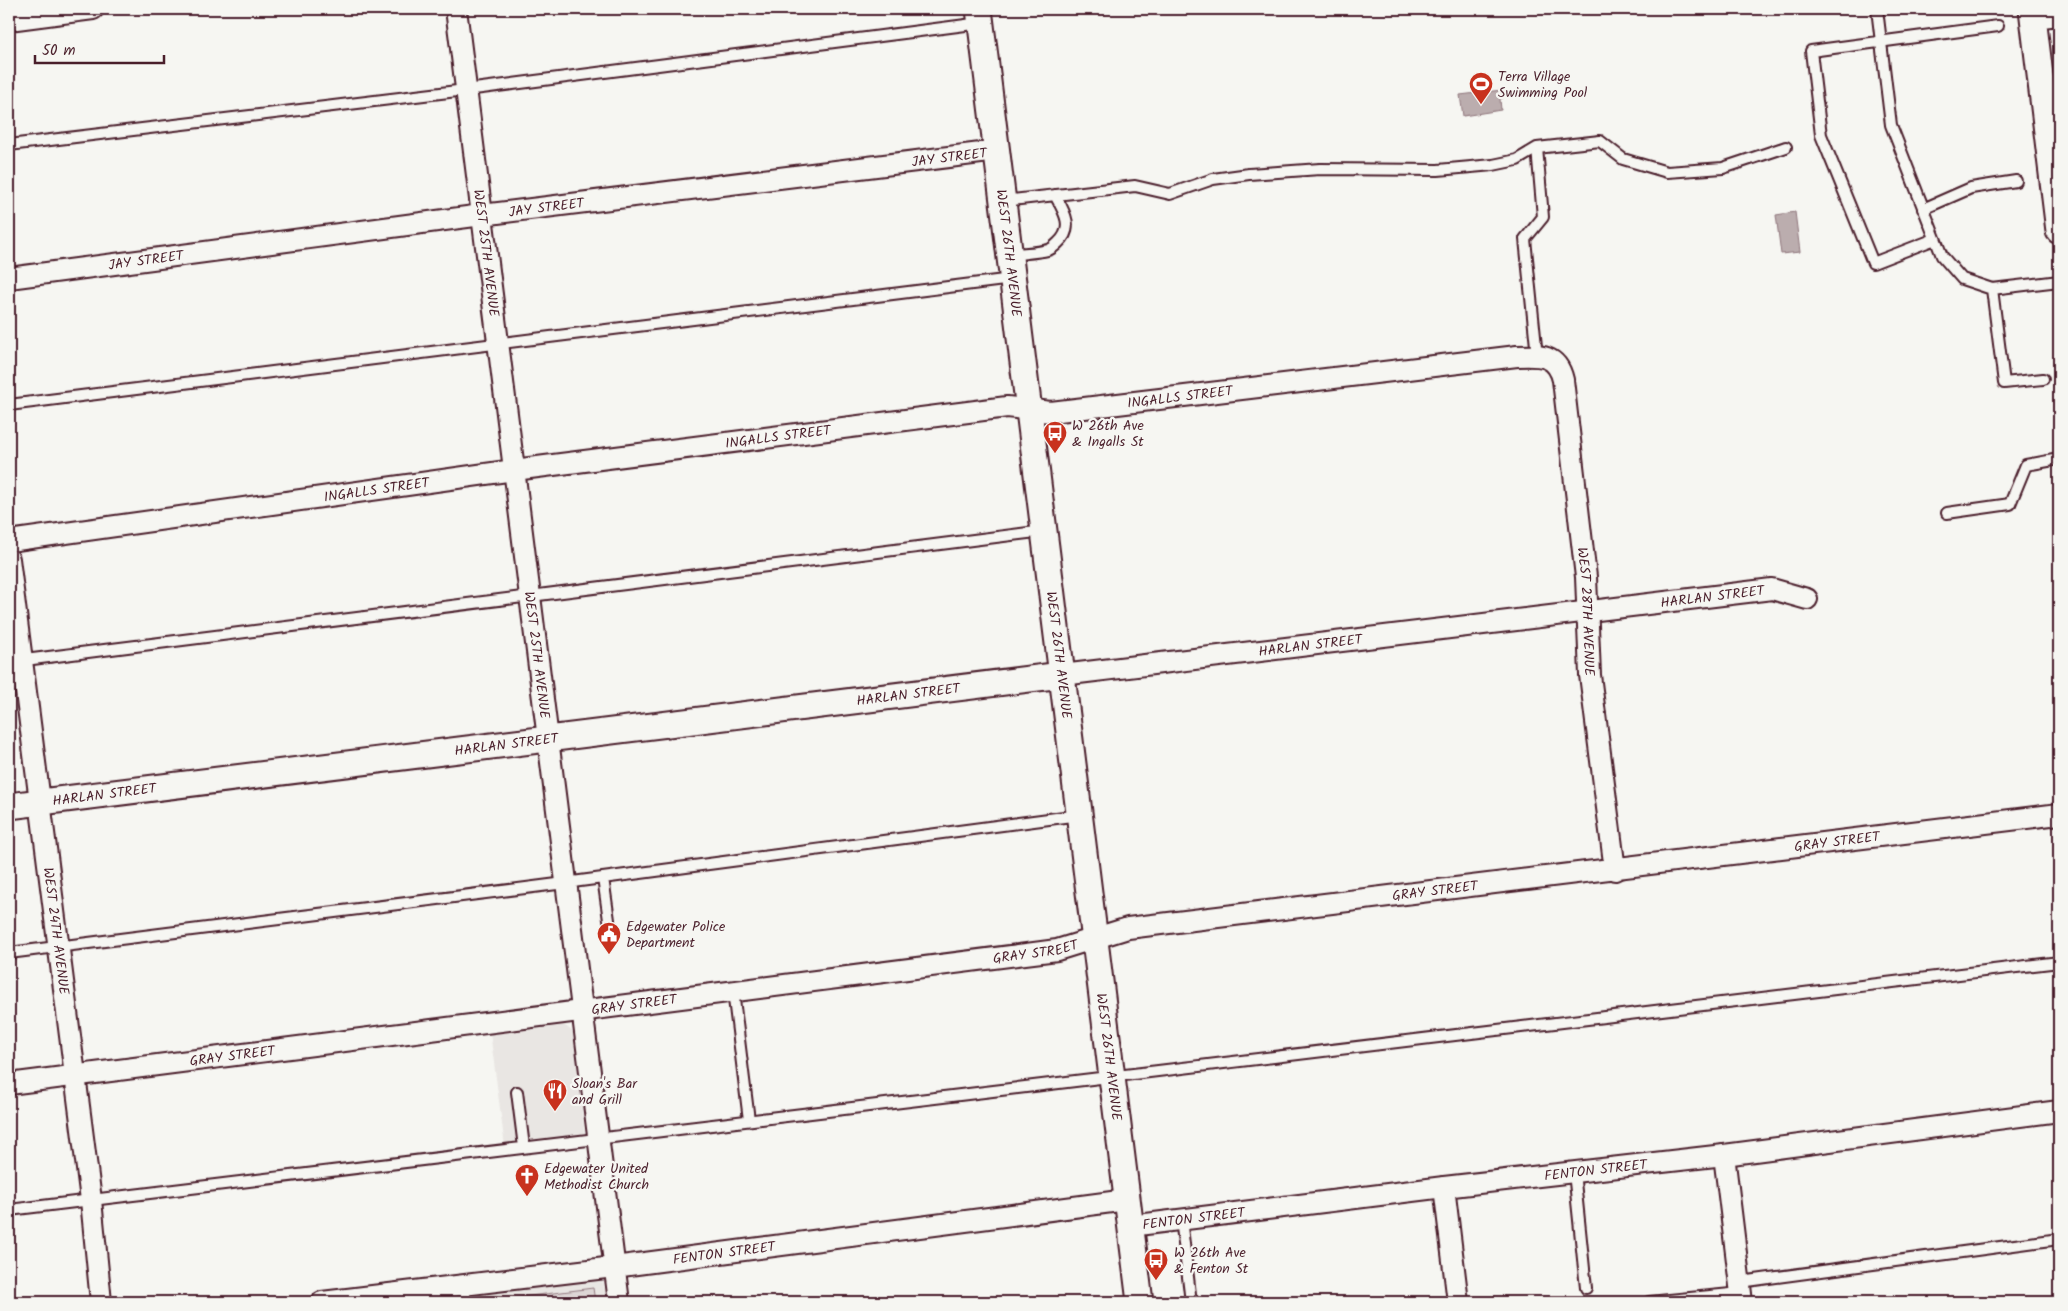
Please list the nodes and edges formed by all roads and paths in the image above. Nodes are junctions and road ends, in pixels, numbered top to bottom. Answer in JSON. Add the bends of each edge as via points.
{"nodes":[{"id":1,"x":93,"y":9,"type":"edge"},
{"id":2,"x":456,"y":9,"type":"edge"},
{"id":3,"x":1877,"y":9,"type":"edge"},
{"id":4,"x":2032,"y":13,"type":"edge"},
{"id":5,"x":2059,"y":15,"type":"edge"},
{"id":6,"x":980,"y":16,"type":"edge"},
{"id":7,"x":9,"y":20,"type":"edge"},
{"id":8,"x":1998,"y":26,"type":"dead end"},
{"id":9,"x":1881,"y":42,"type":"junction"},
{"id":10,"x":466,"y":90,"type":"junction"},
{"id":11,"x":9,"y":145,"type":"edge"},
{"id":12,"x":1786,"y":147,"type":"dead end"},
{"id":13,"x":1537,"y":148,"type":"junction"},
{"id":14,"x":997,"y":151,"type":"junction"},
{"id":15,"x":2016,"y":181,"type":"dead end"},
{"id":16,"x":1054,"y":195,"type":"junction"},
{"id":17,"x":1003,"y":201,"type":"junction"},
{"id":18,"x":1923,"y":209,"type":"junction"},
{"id":19,"x":482,"y":215,"type":"junction"},
{"id":20,"x":2059,"y":231,"type":"edge"},
{"id":21,"x":1935,"y":239,"type":"junction"},
{"id":22,"x":1011,"y":267,"type":"junction"},
{"id":23,"x":9,"y":278,"type":"edge"},
{"id":24,"x":2059,"y":281,"type":"edge"},
{"id":25,"x":1992,"y":289,"type":"junction"},
{"id":26,"x":498,"y":342,"type":"junction"},
{"id":27,"x":1543,"y":357,"type":"junction"},
{"id":28,"x":2043,"y":379,"type":"dead end"},
{"id":29,"x":9,"y":405,"type":"edge"},
{"id":30,"x":1029,"y":410,"type":"junction"},
{"id":31,"x":2059,"y":459,"type":"edge"},
{"id":32,"x":514,"y":470,"type":"junction"},
{"id":33,"x":1947,"y":513,"type":"dead end"},
{"id":34,"x":1044,"y":531,"type":"junction"},
{"id":35,"x":9,"y":541,"type":"edge"},
{"id":36,"x":9,"y":559,"type":"edge"},
{"id":37,"x":529,"y":596,"type":"junction"},
{"id":38,"x":1807,"y":599,"type":"dead end"},
{"id":39,"x":1587,"y":610,"type":"junction"},
{"id":40,"x":15,"y":661,"type":"edge"},
{"id":41,"x":1062,"y":675,"type":"junction"},
{"id":42,"x":547,"y":738,"type":"junction"},
{"id":43,"x":40,"y":802,"type":"junction"},
{"id":44,"x":9,"y":806,"type":"edge"},
{"id":45,"x":2059,"y":814,"type":"edge"},
{"id":46,"x":1079,"y":815,"type":"junction"},
{"id":47,"x":1615,"y":870,"type":"junction"},
{"id":48,"x":603,"y":878,"type":"junction"},
{"id":49,"x":565,"y":883,"type":"junction"},
{"id":50,"x":609,"y":920,"type":"dead end"},
{"id":51,"x":1094,"y":938,"type":"junction"},
{"id":52,"x":58,"y":947,"type":"junction"},
{"id":53,"x":9,"y":953,"type":"edge"},
{"id":54,"x":2059,"y":962,"type":"edge"},
{"id":55,"x":733,"y":991,"type":"junction"},
{"id":56,"x":580,"y":1011,"type":"junction"},
{"id":57,"x":74,"y":1076,"type":"junction"},
{"id":58,"x":1112,"y":1077,"type":"junction"},
{"id":59,"x":9,"y":1084,"type":"edge"},
{"id":60,"x":517,"y":1092,"type":"dead end"},
{"id":61,"x":2059,"y":1111,"type":"edge"},
{"id":62,"x":750,"y":1120,"type":"junction"},
{"id":63,"x":597,"y":1138,"type":"junction"},
{"id":64,"x":524,"y":1147,"type":"junction"},
{"id":65,"x":1724,"y":1156,"type":"junction"},
{"id":66,"x":1574,"y":1172,"type":"junction"},
{"id":67,"x":1444,"y":1187,"type":"junction"},
{"id":68,"x":91,"y":1200,"type":"junction"},
{"id":69,"x":1127,"y":1200,"type":"junction"},
{"id":70,"x":9,"y":1210,"type":"edge"},
{"id":71,"x":1181,"y":1220,"type":"junction"},
{"id":72,"x":1130,"y":1226,"type":"junction"},
{"id":73,"x":2059,"y":1239,"type":"edge"},
{"id":74,"x":614,"y":1267,"type":"junction"},
{"id":75,"x":1586,"y":1288,"type":"dead end"},
{"id":76,"x":1741,"y":1293,"type":"edge"},
{"id":77,"x":465,"y":1294,"type":"edge"},
{"id":78,"x":101,"y":1302,"type":"edge"},
{"id":79,"x":322,"y":1302,"type":"edge"},
{"id":80,"x":618,"y":1302,"type":"edge"},
{"id":81,"x":1140,"y":1302,"type":"edge"},
{"id":82,"x":1191,"y":1302,"type":"edge"},
{"id":83,"x":1458,"y":1302,"type":"edge"},
{"id":84,"x":1648,"y":1302,"type":"edge"}],
"edges":[{"from":1,"to":7,"type":"street"},
{"from":2,"to":10,"type":"street","name":"WEST 25TH AVENUE"},
{"from":3,"to":9,"type":"lane"},
{"from":4,"to":5,"type":"street"},
{"from":4,"to":20,"type":"street"},
{"from":6,"to":10,"type":"lane"},
{"from":6,"to":14,"type":"street","name":"WEST 26TH AVENUE"},
{"from":8,"to":9,"type":"lane"},
{"from":9,"to":18,"type":"lane","via":[[1891,125]]},
{"from":9,"to":21,"type":"lane","via":[[1811,51],[1821,135],[1873,263]]},
{"from":10,"to":11,"type":"lane"},
{"from":10,"to":19,"type":"street","name":"WEST 25TH AVENUE"},
{"from":12,"to":13,"type":"lane","via":[[1724,168],[1667,172],[1623,159],[1600,141]]},
{"from":13,"to":16,"type":"lane","via":[[1517,160],[1447,169],[1320,169],[1213,179],[1170,194],[1135,186]]},
{"from":13,"to":27,"type":"lane","via":[[1543,217],[1525,239]]},
{"from":14,"to":17,"type":"street","name":"WEST 26TH AVENUE"},
{"from":14,"to":19,"type":"street","name":"JAY STREET"},
{"from":15,"to":18,"type":"lane","via":[[1972,188]]},
{"from":16,"to":17,"type":"lane"},
{"from":16,"to":22,"type":"lane","via":[[1065,212],[1068,224],[1065,234],[1050,249]]},
{"from":17,"to":22,"type":"street","name":"WEST 26TH AVENUE"},
{"from":18,"to":21,"type":"lane"},
{"from":19,"to":23,"type":"street","name":"JAY STREET"},
{"from":19,"to":26,"type":"street","name":"WEST 25TH AVENUE"},
{"from":21,"to":25,"type":"lane","via":[[1942,256],[1962,278]]},
{"from":22,"to":26,"type":"lane"},
{"from":22,"to":30,"type":"street","name":"WEST 26TH AVENUE"},
{"from":24,"to":25,"type":"lane"},
{"from":25,"to":28,"type":"lane","via":[[2004,383]]},
{"from":26,"to":29,"type":"lane"},
{"from":26,"to":32,"type":"street","name":"WEST 25TH AVENUE"},
{"from":27,"to":30,"type":"street","name":"INGALLS STREET","via":[[1517,356],[1051,412]]},
{"from":27,"to":39,"type":"street","name":"WEST 28TH AVENUE","via":[[1560,369],[1563,380]]},
{"from":30,"to":32,"type":"street","name":"INGALLS STREET","via":[[1007,407]]},
{"from":30,"to":34,"type":"street","name":"WEST 26TH AVENUE"},
{"from":31,"to":33,"type":"lane","via":[[2026,465],[2010,504]]},
{"from":32,"to":35,"type":"street","name":"INGALLS STREET"},
{"from":32,"to":37,"type":"street","name":"WEST 25TH AVENUE"},
{"from":34,"to":37,"type":"lane"},
{"from":34,"to":41,"type":"street","name":"WEST 26TH AVENUE"},
{"from":36,"to":40,"type":"street","name":"WEST 24TH AVENUE"},
{"from":37,"to":40,"type":"lane"},
{"from":37,"to":42,"type":"street","name":"WEST 25TH AVENUE"},
{"from":38,"to":39,"type":"street","name":"HARLAN STREET","via":[[1772,589]]},
{"from":39,"to":41,"type":"street","name":"HARLAN STREET"},
{"from":39,"to":47,"type":"street","name":"WEST 28TH AVENUE","via":[[1590,675]]},
{"from":40,"to":43,"type":"street","name":"WEST 24TH AVENUE"},
{"from":41,"to":42,"type":"street","name":"HARLAN STREET"},
{"from":41,"to":46,"type":"street","name":"WEST 26TH AVENUE"},
{"from":42,"to":43,"type":"street","name":"HARLAN STREET"},
{"from":42,"to":49,"type":"street","name":"WEST 25TH AVENUE"},
{"from":43,"to":44,"type":"street","name":"HARLAN STREET"},
{"from":43,"to":52,"type":"street","name":"WEST 24TH AVENUE"},
{"from":45,"to":47,"type":"street","name":"GRAY STREET"},
{"from":46,"to":48,"type":"lane"},
{"from":46,"to":51,"type":"street","name":"WEST 26TH AVENUE"},
{"from":47,"to":51,"type":"street","name":"GRAY STREET","via":[[1128,928]]},
{"from":48,"to":49,"type":"lane"},
{"from":48,"to":50,"type":"lane"},
{"from":49,"to":52,"type":"lane"},
{"from":49,"to":56,"type":"street","name":"WEST 25TH AVENUE"},
{"from":51,"to":55,"type":"street","name":"GRAY STREET","via":[[1057,950]]},
{"from":51,"to":58,"type":"street","name":"WEST 26TH AVENUE"},
{"from":52,"to":53,"type":"lane"},
{"from":52,"to":57,"type":"street","name":"WEST 24TH AVENUE"},
{"from":54,"to":58,"type":"lane"},
{"from":55,"to":56,"type":"street","name":"GRAY STREET"},
{"from":55,"to":62,"type":"lane"},
{"from":56,"to":57,"type":"street","name":"GRAY STREET"},
{"from":56,"to":63,"type":"street","name":"WEST 25TH AVENUE"},
{"from":57,"to":59,"type":"street","name":"GRAY STREET"},
{"from":57,"to":68,"type":"street","name":"WEST 24TH AVENUE"},
{"from":58,"to":62,"type":"lane"},
{"from":58,"to":69,"type":"street","name":"WEST 26TH AVENUE"},
{"from":60,"to":64,"type":"lane"},
{"from":61,"to":65,"type":"street","name":"FENTON STREET"},
{"from":62,"to":63,"type":"lane"},
{"from":63,"to":64,"type":"lane"},
{"from":63,"to":74,"type":"street","name":"WEST 25TH AVENUE"},
{"from":64,"to":68,"type":"lane"},
{"from":65,"to":66,"type":"street","name":"FENTON STREET"},
{"from":65,"to":76,"type":"street"},
{"from":66,"to":67,"type":"street","name":"FENTON STREET"},
{"from":66,"to":75,"type":"lane"},
{"from":67,"to":71,"type":"street","name":"FENTON STREET"},
{"from":67,"to":83,"type":"street"},
{"from":68,"to":70,"type":"lane"},
{"from":68,"to":78,"type":"street","name":"WEST 24TH AVENUE"},
{"from":69,"to":72,"type":"street","name":"WEST 26TH AVENUE"},
{"from":69,"to":74,"type":"street","name":"FENTON STREET"},
{"from":71,"to":72,"type":"street","name":"FENTON STREET"},
{"from":71,"to":82,"type":"lane"},
{"from":72,"to":81,"type":"street","name":"WEST 26TH AVENUE"},
{"from":73,"to":76,"type":"lane"},
{"from":74,"to":77,"type":"street","name":"FENTON STREET"},
{"from":74,"to":80,"type":"street","name":"WEST 25TH AVENUE"},
{"from":76,"to":84,"type":"lane"},
{"from":77,"to":79,"type":"street","name":"FENTON STREET"}]}
